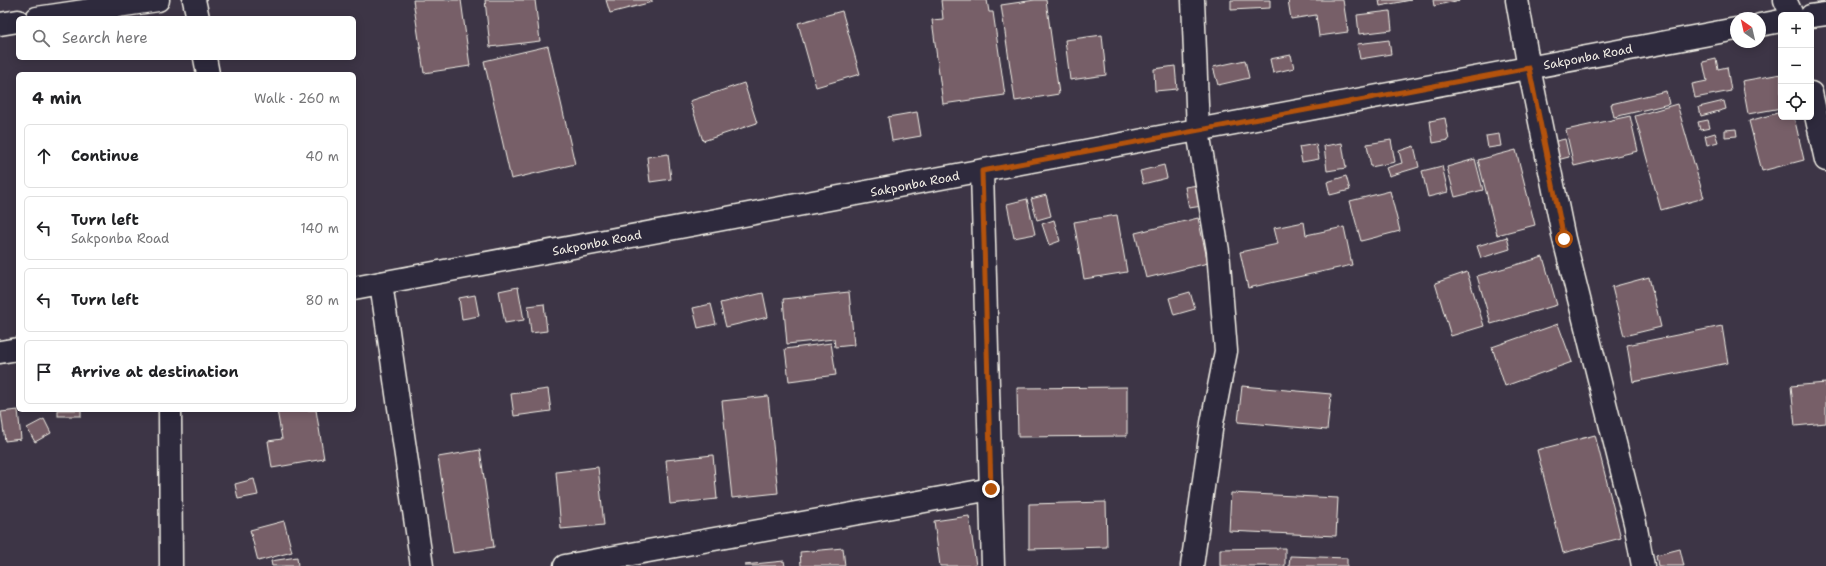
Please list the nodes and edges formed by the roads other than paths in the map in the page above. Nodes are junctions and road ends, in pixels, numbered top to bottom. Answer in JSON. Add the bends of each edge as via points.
{"nodes":[{"id":1,"x":158,"y":0,"type":"edge"},
{"id":2,"x":194,"y":0,"type":"edge"},
{"id":3,"x":1193,"y":0,"type":"edge"},
{"id":4,"x":1517,"y":0,"type":"edge"},
{"id":5,"x":1785,"y":0,"type":"edge"},
{"id":6,"x":1791,"y":12,"type":"edge"},
{"id":7,"x":1826,"y":14,"type":"edge"},
{"id":8,"x":50,"y":16,"type":"edge"},
{"id":9,"x":198,"y":16,"type":"edge"},
{"id":10,"x":1814,"y":16,"type":"edge"},
{"id":11,"x":16,"y":21,"type":"edge"},
{"id":12,"x":1778,"y":22,"type":"edge"},
{"id":13,"x":0,"y":24,"type":"edge"},
{"id":14,"x":1766,"y":24,"type":"edge"},
{"id":15,"x":1730,"y":30,"type":"edge"},
{"id":16,"x":205,"y":60,"type":"edge"},
{"id":17,"x":1529,"y":68,"type":"junction"},
{"id":18,"x":208,"y":72,"type":"edge"},
{"id":19,"x":1814,"y":106,"type":"edge"},
{"id":20,"x":1198,"y":131,"type":"junction"},
{"id":21,"x":1826,"y":160,"type":"edge"},
{"id":22,"x":982,"y":171,"type":"junction"},
{"id":23,"x":381,"y":283,"type":"junction"},
{"id":24,"x":356,"y":288,"type":"edge"},
{"id":25,"x":16,"y":349,"type":"edge"},
{"id":26,"x":0,"y":352,"type":"edge"},
{"id":27,"x":170,"y":412,"type":"edge"},
{"id":28,"x":991,"y":489,"type":"junction"},
{"id":29,"x":171,"y":566,"type":"edge"},
{"id":30,"x":422,"y":566,"type":"edge"},
{"id":31,"x":565,"y":566,"type":"edge"},
{"id":32,"x":993,"y":566,"type":"edge"},
{"id":33,"x":1192,"y":566,"type":"edge"},
{"id":34,"x":1643,"y":566,"type":"edge"}],
"edges":[{"from":1,"to":8,"type":"street"},
{"from":2,"to":9,"type":"street"},
{"from":3,"to":20,"type":"street"},
{"from":4,"to":17,"type":"street"},
{"from":5,"to":6,"type":"street"},
{"from":7,"to":10,"type":"street"},
{"from":11,"to":13,"type":"street"},
{"from":12,"to":14,"type":"street"},
{"from":15,"to":17,"type":"street","name":"Sakponba Road"},
{"from":16,"to":18,"type":"street"},
{"from":17,"to":20,"type":"street","name":"Sakponba Road"},
{"from":17,"to":34,"type":"street","via":[[1564,239],[1635,523]]},
{"from":19,"to":21,"type":"street"},
{"from":20,"to":22,"type":"street","name":"Sakponba Road"},
{"from":20,"to":33,"type":"street","via":[[1218,251],[1226,351],[1212,423]]},
{"from":22,"to":23,"type":"street","name":"Sakponba Road"},
{"from":22,"to":28,"type":"street"},
{"from":23,"to":24,"type":"street","name":"Sakponba Road"},
{"from":23,"to":30,"type":"street"},
{"from":25,"to":26,"type":"street"},
{"from":27,"to":29,"type":"street"},
{"from":28,"to":31,"type":"street"},
{"from":28,"to":32,"type":"street"}]}
